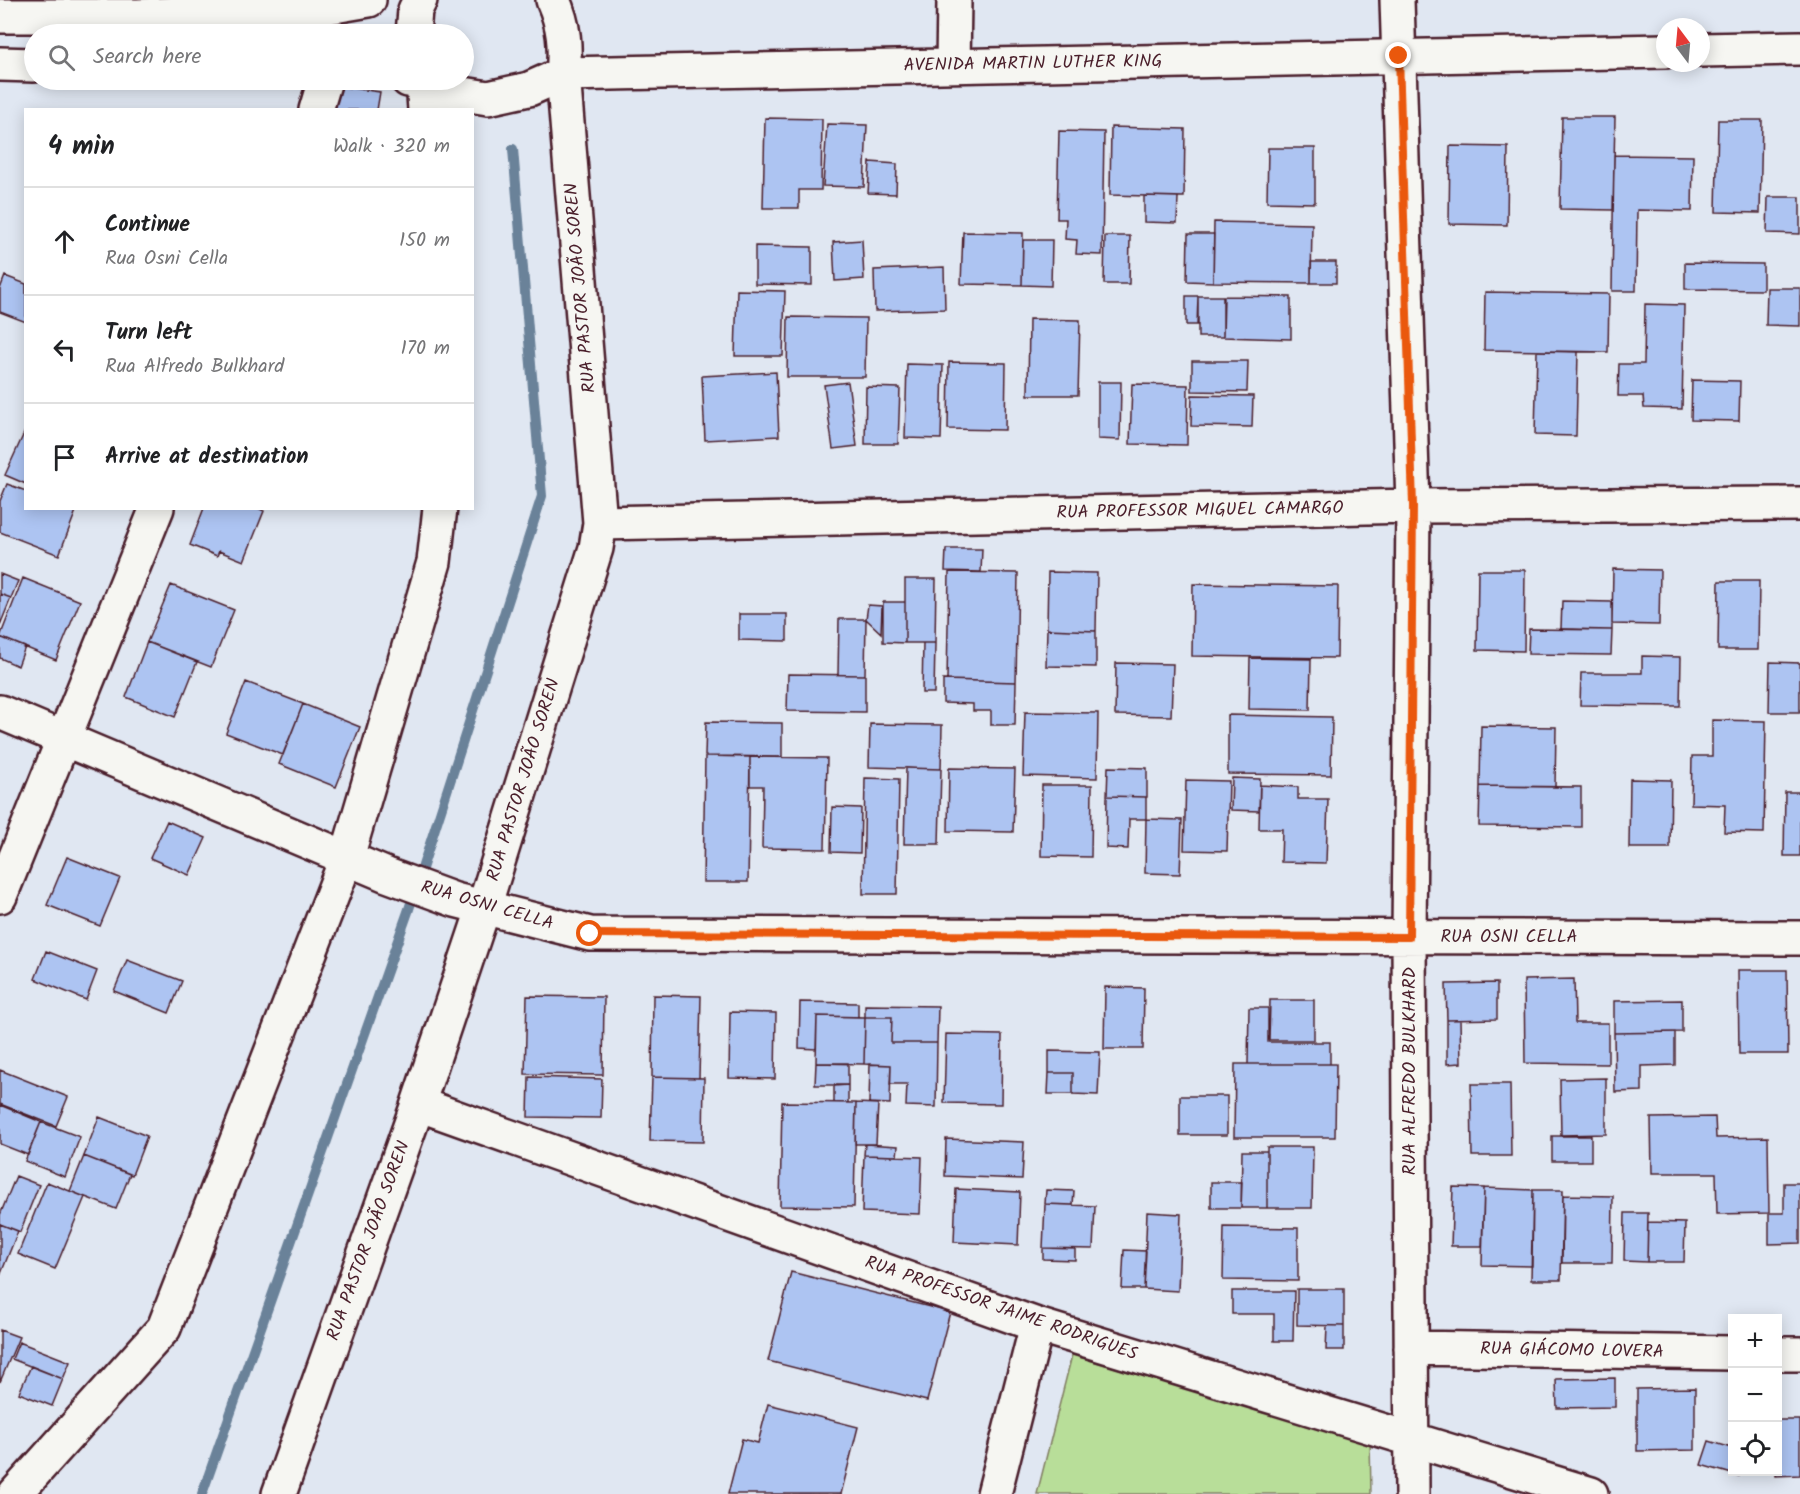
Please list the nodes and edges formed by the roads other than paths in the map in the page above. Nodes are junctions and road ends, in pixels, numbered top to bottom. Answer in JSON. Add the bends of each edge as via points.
{"nodes":[{"id":1,"x":369,"y":0,"type":"edge"},
{"id":2,"x":420,"y":0,"type":"edge"},
{"id":3,"x":554,"y":0,"type":"edge"},
{"id":4,"x":954,"y":0,"type":"edge"},
{"id":5,"x":1397,"y":0,"type":"edge"},
{"id":6,"x":327,"y":4,"type":"edge"},
{"id":7,"x":0,"y":16,"type":"edge"},
{"id":8,"x":124,"y":24,"type":"edge"},
{"id":9,"x":149,"y":24,"type":"edge"},
{"id":10,"x":414,"y":24,"type":"edge"},
{"id":11,"x":1800,"y":48,"type":"edge"},
{"id":12,"x":1710,"y":50,"type":"edge"},
{"id":13,"x":1656,"y":51,"type":"edge"},
{"id":14,"x":1399,"y":56,"type":"junction"},
{"id":15,"x":0,"y":64,"type":"edge"},
{"id":16,"x":24,"y":65,"type":"edge"},
{"id":17,"x":953,"y":65,"type":"junction"},
{"id":18,"x":563,"y":74,"type":"junction"},
{"id":19,"x":322,"y":90,"type":"edge"},
{"id":20,"x":439,"y":90,"type":"edge"},
{"id":21,"x":317,"y":108,"type":"edge"},
{"id":22,"x":1800,"y":504,"type":"edge"},
{"id":23,"x":1413,"y":506,"type":"junction"},
{"id":24,"x":156,"y":510,"type":"edge"},
{"id":25,"x":440,"y":510,"type":"edge"},
{"id":26,"x":600,"y":524,"type":"junction"},
{"id":27,"x":0,"y":712,"type":"edge"},
{"id":28,"x":63,"y":738,"type":"junction"},
{"id":29,"x":347,"y":857,"type":"junction"},
{"id":30,"x":0,"y":896,"type":"edge"},
{"id":31,"x":470,"y":904,"type":"junction"},
{"id":32,"x":1409,"y":937,"type":"junction"},
{"id":33,"x":1800,"y":938,"type":"edge"},
{"id":34,"x":418,"y":1104,"type":"junction"},
{"id":35,"x":1037,"y":1325,"type":"junction"},
{"id":36,"x":1411,"y":1348,"type":"junction"},
{"id":37,"x":1728,"y":1353,"type":"edge"},
{"id":38,"x":1782,"y":1354,"type":"edge"},
{"id":39,"x":1800,"y":1354,"type":"edge"},
{"id":40,"x":1412,"y":1438,"type":"junction"},
{"id":41,"x":15,"y":1494,"type":"edge"},
{"id":42,"x":279,"y":1494,"type":"edge"},
{"id":43,"x":994,"y":1494,"type":"edge"},
{"id":44,"x":1412,"y":1494,"type":"edge"},
{"id":45,"x":1591,"y":1494,"type":"edge"}],
"edges":[{"from":1,"to":6,"type":"street"},
{"from":2,"to":10,"type":"street"},
{"from":3,"to":18,"type":"street","name":"RUA PASTOR JOÃO SOREN","via":[[566,50]]},
{"from":4,"to":17,"type":"street"},
{"from":5,"to":14,"type":"street","name":"RUA ALFREDO BULKHARD"},
{"from":6,"to":9,"type":"street"},
{"from":7,"to":8,"type":"street"},
{"from":11,"to":12,"type":"street"},
{"from":13,"to":14,"type":"street","name":"AVENIDA MARTIN LUTHER KING"},
{"from":14,"to":17,"type":"street","name":"AVENIDA MARTIN LUTHER KING"},
{"from":14,"to":23,"type":"street","name":"RUA ALFREDO BULKHARD"},
{"from":15,"to":16,"type":"street"},
{"from":17,"to":18,"type":"street","name":"AVENIDA MARTIN LUTHER KING"},
{"from":18,"to":20,"type":"street","name":"AVENIDA MARTIN LUTHER KING","via":[[529,89],[488,98]]},
{"from":18,"to":26,"type":"street","name":"RUA PASTOR JOÃO SOREN"},
{"from":19,"to":21,"type":"street"},
{"from":22,"to":23,"type":"street","name":"RUA PROFESSOR MIGUEL CAMARGO"},
{"from":23,"to":26,"type":"street","name":"RUA PROFESSOR MIGUEL CAMARGO"},
{"from":23,"to":32,"type":"street","name":"RUA ALFREDO BULKHARD"},
{"from":24,"to":28,"type":"street"},
{"from":25,"to":29,"type":"street","via":[[434,562]]},
{"from":26,"to":31,"type":"street","name":"RUA PASTOR JOÃO SOREN","via":[[596,548]]},
{"from":27,"to":28,"type":"street","name":"RUA OSNI CELLA"},
{"from":28,"to":29,"type":"street","name":"RUA OSNI CELLA"},
{"from":28,"to":30,"type":"street"},
{"from":29,"to":31,"type":"street","name":"RUA OSNI CELLA"},
{"from":29,"to":41,"type":"street","via":[[164,1328]]},
{"from":31,"to":32,"type":"street","name":"RUA OSNI CELLA","via":[[590,934]]},
{"from":31,"to":34,"type":"street","name":"RUA PASTOR JOÃO SOREN"},
{"from":32,"to":33,"type":"street","name":"RUA OSNI CELLA"},
{"from":32,"to":36,"type":"street","name":"RUA ALFREDO BULKHARD"},
{"from":34,"to":35,"type":"street","name":"RUA PROFESSOR JAIME RODRIGUES"},
{"from":34,"to":42,"type":"street","name":"RUA PASTOR JOÃO SOREN"},
{"from":35,"to":40,"type":"street","name":"RUA PROFESSOR JAIME RODRIGUES"},
{"from":35,"to":43,"type":"street"},
{"from":36,"to":37,"type":"street","name":"RUA GIÁCOMO LOVERA"},
{"from":36,"to":40,"type":"street","name":"RUA ALFREDO BULKHARD"},
{"from":38,"to":39,"type":"street"},
{"from":40,"to":44,"type":"street","name":"RUA ALFREDO BULKHARD"},
{"from":40,"to":45,"type":"street","name":"RUA PROFESSOR JAIME RODRIGUES"}]}
